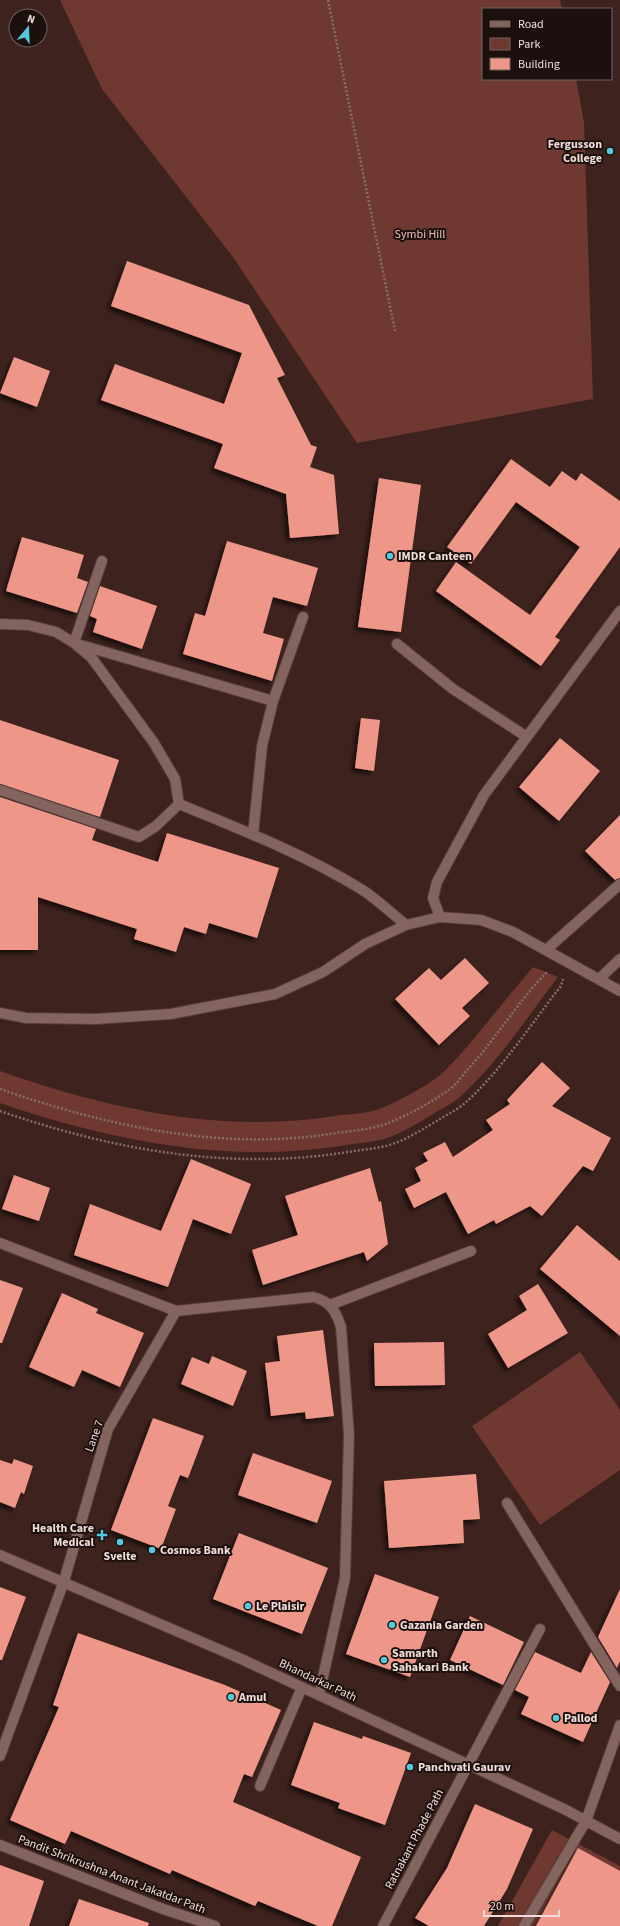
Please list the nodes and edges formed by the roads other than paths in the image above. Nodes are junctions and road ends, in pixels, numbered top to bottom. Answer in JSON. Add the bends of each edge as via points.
{"nodes":[{"id":1,"x":102,"y":561,"type":"dead end"},
{"id":2,"x":620,"y":611,"type":"edge"},
{"id":3,"x":304,"y":617,"type":"dead end"},
{"id":4,"x":0,"y":624,"type":"edge"},
{"id":5,"x":74,"y":643,"type":"junction"},
{"id":6,"x":398,"y":644,"type":"dead end"},
{"id":7,"x":273,"y":700,"type":"junction"},
{"id":8,"x":527,"y":736,"type":"junction"},
{"id":9,"x":0,"y":790,"type":"edge"},
{"id":10,"x":179,"y":804,"type":"junction"},
{"id":11,"x":253,"y":835,"type":"junction"},
{"id":12,"x":620,"y":884,"type":"edge"},
{"id":13,"x":440,"y":917,"type":"junction"},
{"id":14,"x":406,"y":925,"type":"junction"},
{"id":15,"x":546,"y":950,"type":"junction"},
{"id":16,"x":620,"y":959,"type":"edge"},
{"id":17,"x":599,"y":979,"type":"junction"},
{"id":18,"x":620,"y":991,"type":"edge"},
{"id":19,"x":0,"y":1013,"type":"edge"},
{"id":20,"x":0,"y":1243,"type":"edge"},
{"id":21,"x":471,"y":1251,"type":"dead end"},
{"id":22,"x":330,"y":1304,"type":"junction"},
{"id":23,"x":176,"y":1311,"type":"junction"},
{"id":24,"x":507,"y":1503,"type":"dead end"},
{"id":25,"x":0,"y":1555,"type":"edge"},
{"id":26,"x":64,"y":1581,"type":"junction"},
{"id":27,"x":540,"y":1629,"type":"dead end"},
{"id":28,"x":620,"y":1686,"type":"edge"},
{"id":29,"x":302,"y":1687,"type":"junction"},
{"id":30,"x":319,"y":1695,"type":"junction"},
{"id":31,"x":620,"y":1725,"type":"edge"},
{"id":32,"x":0,"y":1756,"type":"edge"},
{"id":33,"x":468,"y":1765,"type":"junction"},
{"id":34,"x":260,"y":1786,"type":"dead end"},
{"id":35,"x":586,"y":1821,"type":"junction"},
{"id":36,"x":620,"y":1839,"type":"edge"},
{"id":37,"x":0,"y":1845,"type":"edge"},
{"id":38,"x":215,"y":1926,"type":"edge"},
{"id":39,"x":383,"y":1926,"type":"edge"},
{"id":40,"x":524,"y":1926,"type":"edge"}],
"edges":[{"from":1,"to":5,"type":"street"},
{"from":2,"to":8,"type":"street"},
{"from":3,"to":7,"type":"street"},
{"from":4,"to":5,"type":"street","via":[[28,625],[56,632]]},
{"from":5,"to":7,"type":"street"},
{"from":5,"to":10,"type":"street","via":[[90,657],[154,743],[175,779]]},
{"from":6,"to":8,"type":"street","via":[[453,689]]},
{"from":7,"to":11,"type":"street","via":[[262,746]]},
{"from":8,"to":13,"type":"street","via":[[484,796],[437,882],[433,898]]},
{"from":9,"to":10,"type":"street","via":[[139,837],[156,826]]},
{"from":10,"to":11,"type":"street"},
{"from":11,"to":14,"type":"street","via":[[316,864],[362,890]]},
{"from":12,"to":15,"type":"street"},
{"from":13,"to":14,"type":"street"},
{"from":13,"to":15,"type":"street","via":[[481,920],[513,932]]},
{"from":14,"to":19,"type":"street","via":[[365,944],[323,972],[275,994],[171,1014],[88,1019],[26,1018]]},
{"from":15,"to":17,"type":"street"},
{"from":16,"to":17,"type":"street"},
{"from":17,"to":18,"type":"street"},
{"from":20,"to":23,"type":"street"},
{"from":21,"to":22,"type":"street"},
{"from":22,"to":23,"type":"street","via":[[313,1297]]},
{"from":22,"to":30,"type":"street","via":[[337,1314],[341,1327],[348,1451],[345,1578]]},
{"from":23,"to":26,"type":"street","name":"Lane 7","via":[[108,1429]]},
{"from":24,"to":28,"type":"street"},
{"from":25,"to":26,"type":"street","name":"Bhandarkar Path"},
{"from":26,"to":29,"type":"street","name":"Bhandarkar Path"},
{"from":26,"to":32,"type":"street","name":"Lane 7"},
{"from":27,"to":33,"type":"street","name":"Ratnakant Phade Path"},
{"from":29,"to":30,"type":"street","name":"Bhandarkar Path"},
{"from":29,"to":34,"type":"street"},
{"from":30,"to":33,"type":"street","name":"Bhandarkar Path"},
{"from":31,"to":35,"type":"street"},
{"from":33,"to":35,"type":"street","name":"Bhandarkar Path"},
{"from":33,"to":39,"type":"street","name":"Ratnakant Phade Path"},
{"from":35,"to":36,"type":"street","name":"Bhandarkar Path"},
{"from":35,"to":40,"type":"street"},
{"from":37,"to":38,"type":"street","name":"Pandit Shrikrushna Anant Jakatdar Path","via":[[163,1909]]}]}
